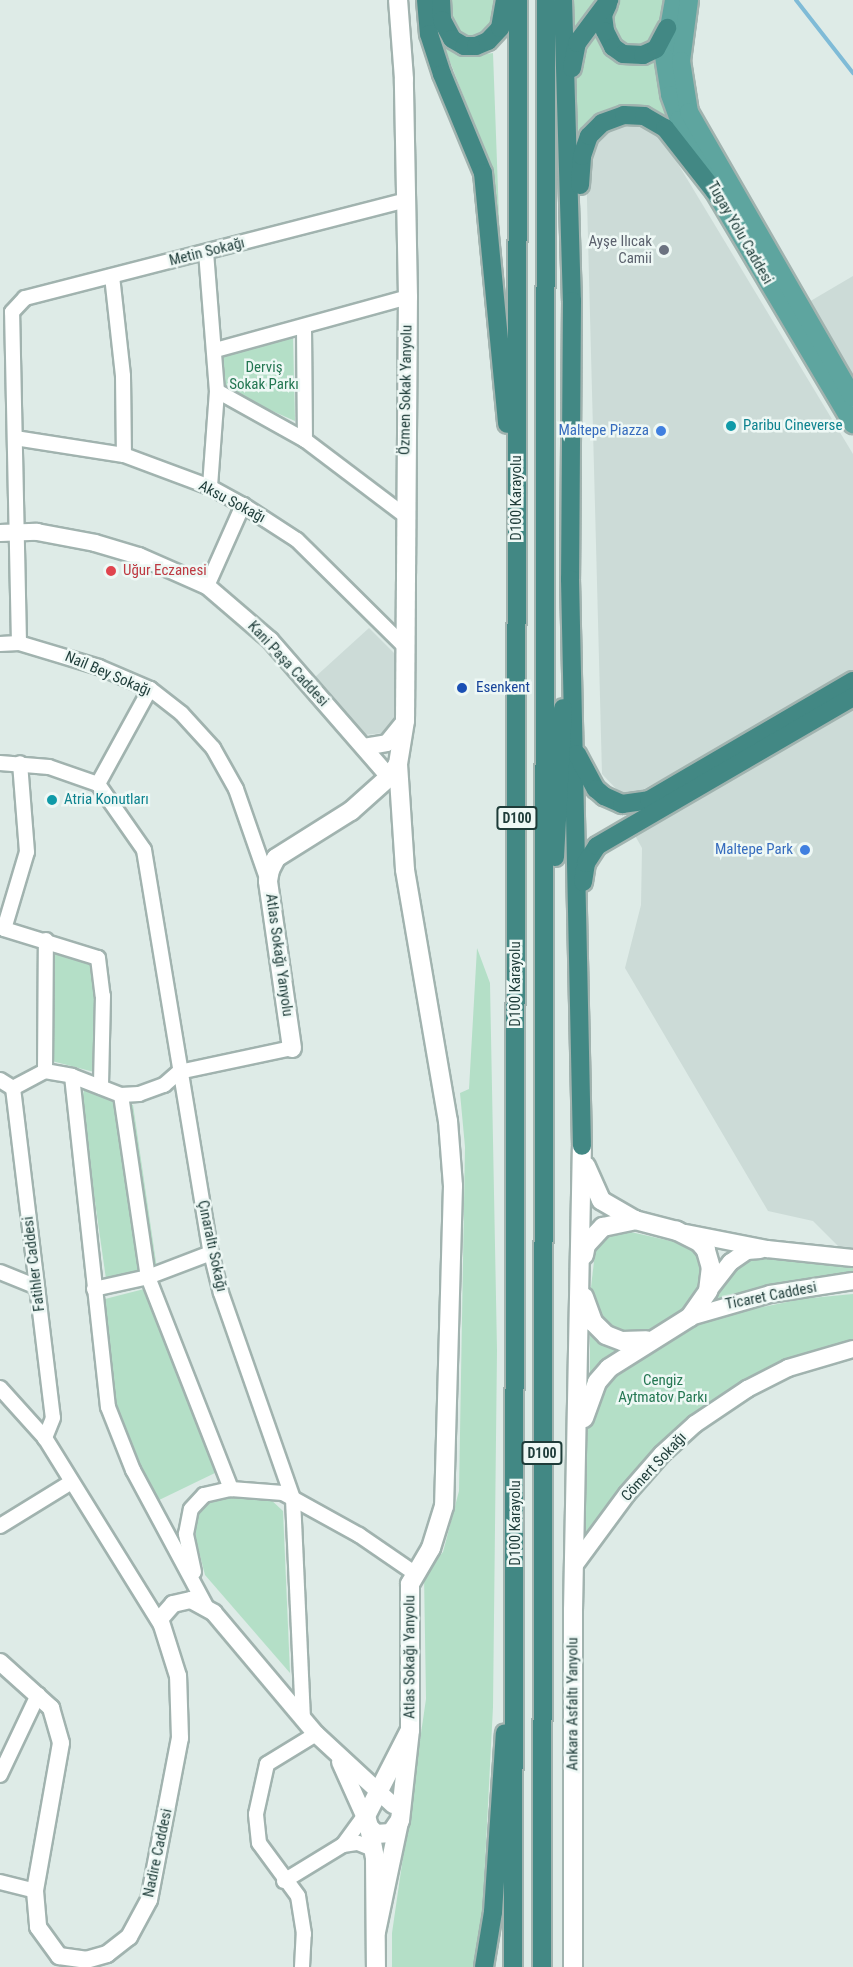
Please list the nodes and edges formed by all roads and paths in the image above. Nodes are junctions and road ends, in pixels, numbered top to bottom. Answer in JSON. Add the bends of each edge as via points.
{"nodes":[{"id":1,"x":398,"y":0,"type":"edge"},
{"id":2,"x":426,"y":0,"type":"edge"},
{"id":3,"x":441,"y":0,"type":"edge"},
{"id":4,"x":505,"y":0,"type":"edge"},
{"id":5,"x":518,"y":0,"type":"edge"},
{"id":6,"x":546,"y":0,"type":"edge"},
{"id":7,"x":563,"y":0,"type":"edge"},
{"id":8,"x":609,"y":0,"type":"edge"},
{"id":9,"x":674,"y":0,"type":"edge"},
{"id":10,"x":689,"y":0,"type":"edge"},
{"id":11,"x":694,"y":0,"type":"edge"},
{"id":12,"x":686,"y":25,"type":"junction"},
{"id":13,"x":667,"y":28,"type":"junction"},
{"id":14,"x":569,"y":157,"type":"junction"},
{"id":15,"x":715,"y":192,"type":"junction"},
{"id":16,"x":406,"y":200,"type":"junction"},
{"id":17,"x":206,"y":252,"type":"junction"},
{"id":18,"x":112,"y":276,"type":"junction"},
{"id":19,"x":408,"y":297,"type":"junction"},
{"id":20,"x":572,"y":301,"type":"junction"},
{"id":21,"x":304,"y":328,"type":"junction"},
{"id":22,"x":6,"y":336,"type":"edge"},
{"id":23,"x":216,"y":350,"type":"junction"},
{"id":24,"x":217,"y":392,"type":"junction"},
{"id":25,"x":853,"y":397,"type":"edge"},
{"id":26,"x":853,"y":424,"type":"edge"},
{"id":27,"x":15,"y":438,"type":"junction"},
{"id":28,"x":305,"y":440,"type":"junction"},
{"id":29,"x":124,"y":455,"type":"junction"},
{"id":30,"x":210,"y":488,"type":"junction"},
{"id":31,"x":517,"y":499,"type":"junction"},
{"id":32,"x":243,"y":505,"type":"junction"},
{"id":33,"x":405,"y":514,"type":"junction"},
{"id":34,"x":18,"y":531,"type":"junction"},
{"id":35,"x":0,"y":533,"type":"edge"},
{"id":36,"x":570,"y":579,"type":"junction"},
{"id":37,"x":207,"y":586,"type":"junction"},
{"id":38,"x":19,"y":642,"type":"junction"},
{"id":39,"x":0,"y":644,"type":"edge"},
{"id":40,"x":406,"y":648,"type":"junction"},
{"id":41,"x":853,"y":681,"type":"edge"},
{"id":42,"x":150,"y":689,"type":"junction"},
{"id":43,"x":853,"y":697,"type":"edge"},
{"id":44,"x":405,"y":721,"type":"junction"},
{"id":45,"x":364,"y":747,"type":"junction"},
{"id":46,"x":575,"y":751,"type":"junction"},
{"id":47,"x":20,"y":763,"type":"junction"},
{"id":48,"x":0,"y":764,"type":"edge"},
{"id":49,"x":393,"y":770,"type":"junction"},
{"id":50,"x":98,"y":784,"type":"junction"},
{"id":51,"x":268,"y":881,"type":"junction"},
{"id":52,"x":578,"y":919,"type":"junction"},
{"id":53,"x":2,"y":930,"type":"edge"},
{"id":54,"x":46,"y":939,"type":"junction"},
{"id":55,"x":544,"y":939,"type":"junction"},
{"id":56,"x":292,"y":1048,"type":"joint"},
{"id":57,"x":45,"y":1071,"type":"junction"},
{"id":58,"x":179,"y":1072,"type":"junction"},
{"id":59,"x":72,"y":1076,"type":"junction"},
{"id":60,"x":0,"y":1080,"type":"edge"},
{"id":61,"x":101,"y":1087,"type":"junction"},
{"id":62,"x":13,"y":1088,"type":"junction"},
{"id":63,"x":121,"y":1095,"type":"junction"},
{"id":64,"x":582,"y":1146,"type":"junction"},
{"id":65,"x":635,"y":1220,"type":"junction"},
{"id":66,"x":677,"y":1231,"type":"junction"},
{"id":67,"x":767,"y":1249,"type":"junction"},
{"id":68,"x":211,"y":1253,"type":"junction"},
{"id":69,"x":852,"y":1256,"type":"edge"},
{"id":70,"x":0,"y":1272,"type":"edge"},
{"id":71,"x":148,"y":1277,"type":"junction"},
{"id":72,"x":580,"y":1277,"type":"junction"},
{"id":73,"x":853,"y":1281,"type":"edge"},
{"id":74,"x":38,"y":1287,"type":"junction"},
{"id":75,"x":94,"y":1289,"type":"junction"},
{"id":76,"x":708,"y":1291,"type":"junction"},
{"id":77,"x":690,"y":1317,"type":"junction"},
{"id":78,"x":651,"y":1340,"type":"junction"},
{"id":79,"x":853,"y":1349,"type":"edge"},
{"id":80,"x":0,"y":1388,"type":"edge"},
{"id":81,"x":45,"y":1438,"type":"junction"},
{"id":82,"x":577,"y":1440,"type":"junction"},
{"id":83,"x":70,"y":1483,"type":"junction"},
{"id":84,"x":231,"y":1489,"type":"junction"},
{"id":85,"x":293,"y":1499,"type":"junction"},
{"id":86,"x":0,"y":1526,"type":"edge"},
{"id":87,"x":574,"y":1566,"type":"junction"},
{"id":88,"x":410,"y":1577,"type":"junction"},
{"id":89,"x":197,"y":1586,"type":"junction"},
{"id":90,"x":206,"y":1606,"type":"junction"},
{"id":91,"x":163,"y":1628,"type":"junction"},
{"id":92,"x":516,"y":1636,"type":"junction"},
{"id":93,"x":0,"y":1662,"type":"edge"},
{"id":94,"x":38,"y":1695,"type":"junction"},
{"id":95,"x":303,"y":1716,"type":"junction"},
{"id":96,"x":410,"y":1730,"type":"junction"},
{"id":97,"x":316,"y":1734,"type":"junction"},
{"id":98,"x":338,"y":1758,"type":"junction"},
{"id":99,"x":0,"y":1775,"type":"edge"},
{"id":100,"x":370,"y":1813,"type":"junction"},
{"id":101,"x":396,"y":1813,"type":"junction"},
{"id":102,"x":343,"y":1845,"type":"junction"},
{"id":103,"x":373,"y":1849,"type":"junction"},
{"id":104,"x":284,"y":1881,"type":"junction"},
{"id":105,"x":0,"y":1882,"type":"edge"},
{"id":106,"x":35,"y":1891,"type":"junction"},
{"id":107,"x":376,"y":1932,"type":"junction"},
{"id":108,"x":302,"y":1967,"type":"edge"},
{"id":109,"x":376,"y":1967,"type":"edge"},
{"id":110,"x":484,"y":1967,"type":"edge"},
{"id":111,"x":513,"y":1967,"type":"edge"},
{"id":112,"x":542,"y":1967,"type":"edge"},
{"id":113,"x":573,"y":1967,"type":"edge"}],
"edges":[{"from":1,"to":16,"type":"main road","name":"Özmen Sokak Yanyolu"},
{"from":2,"to":31,"type":"highway","via":[[429,34],[442,74],[483,173]]},
{"from":3,"to":4,"type":"highway","via":[[442,20],[452,39],[464,46],[476,46],[488,41],[500,28]]},
{"from":5,"to":31,"type":"highway","name":"D100 Karayolu","number":"D100"},
{"from":6,"to":55,"type":"highway","name":"D100 Karayolu","number":"D100"},
{"from":7,"to":14,"type":"highway"},
{"from":8,"to":13,"type":"highway","via":[[603,15],[605,31],[623,54],[643,55],[656,48]]},
{"from":8,"to":14,"type":"highway","via":[[577,43],[571,75]]},
{"from":9,"to":13,"type":"main road","name":"Tugay Yolu Caddesi"},
{"from":10,"to":12,"type":"main road"},
{"from":11,"to":12,"type":"main road"},
{"from":12,"to":25,"type":"main road","name":"Tugay Yolu Caddesi","via":[[681,61],[689,112]]},
{"from":13,"to":15,"type":"main road","name":"Tugay Yolu Caddesi","via":[[664,56],[670,95]]},
{"from":14,"to":20,"type":"highway"},
{"from":15,"to":20,"type":"highway","via":[[665,128],[644,116],[624,115],[602,123],[589,136],[582,156]]},
{"from":15,"to":26,"type":"main road","name":"Tugay Yolu Caddesi"},
{"from":16,"to":17,"type":"street","name":"Metin Sokağı"},
{"from":16,"to":19,"type":"main road","name":"Özmen Sokak Yanyolu"},
{"from":17,"to":18,"type":"street","name":"Metin Sokağı"},
{"from":17,"to":23,"type":"street"},
{"from":18,"to":22,"type":"street","name":"Metin Sokağı","via":[[25,298],[12,312]]},
{"from":18,"to":29,"type":"street","via":[[123,376]]},
{"from":19,"to":21,"type":"street"},
{"from":19,"to":33,"type":"main road","name":"Özmen Sokak Yanyolu"},
{"from":20,"to":36,"type":"highway"},
{"from":21,"to":23,"type":"street"},
{"from":21,"to":28,"type":"street"},
{"from":22,"to":27,"type":"street"},
{"from":23,"to":24,"type":"street"},
{"from":24,"to":28,"type":"street"},
{"from":24,"to":30,"type":"street"},
{"from":27,"to":29,"type":"street","name":"Aksu Sokağı"},
{"from":27,"to":34,"type":"street"},
{"from":28,"to":33,"type":"street"},
{"from":29,"to":30,"type":"street","name":"Aksu Sokağı"},
{"from":30,"to":32,"type":"street","name":"Aksu Sokağı"},
{"from":31,"to":92,"type":"highway","name":"D100 Karayolu","number":"D100"},
{"from":32,"to":37,"type":"street"},
{"from":32,"to":40,"type":"street","name":"Aksu Sokağı","via":[[297,540]]},
{"from":33,"to":40,"type":"main road","name":"Özmen Sokak Yanyolu"},
{"from":34,"to":35,"type":"street","name":"Kani Paşa Caddesi"},
{"from":34,"to":37,"type":"street","name":"Kani Paşa Caddesi","via":[[95,543],[139,556]]},
{"from":34,"to":38,"type":"street"},
{"from":36,"to":46,"type":"highway"},
{"from":36,"to":55,"type":"highway","via":[[559,820]]},
{"from":37,"to":45,"type":"street","name":"Kani Paşa Caddesi","via":[[270,640]]},
{"from":38,"to":39,"type":"street","name":"Nail Bey Sokağı"},
{"from":38,"to":42,"type":"street","name":"Nail Bey Sokağı","via":[[99,667]]},
{"from":40,"to":44,"type":"main road","name":"Özmen Sokak Yanyolu"},
{"from":41,"to":46,"type":"highway","via":[[649,800],[622,804],[604,796]]},
{"from":42,"to":50,"type":"street"},
{"from":42,"to":51,"type":"street","name":"Nail Bey Sokağı","via":[[181,713],[213,748],[236,789]]},
{"from":43,"to":52,"type":"highway","via":[[597,846],[586,863]]},
{"from":44,"to":45,"type":"street","via":[[387,743]]},
{"from":44,"to":49,"type":"main road","name":"Özmen Sokak Yanyolu"},
{"from":45,"to":49,"type":"street","name":"Kani Paşa Caddesi"},
{"from":46,"to":52,"type":"highway"},
{"from":47,"to":48,"type":"street"},
{"from":47,"to":50,"type":"street","via":[[49,767]]},
{"from":47,"to":53,"type":"street","via":[[27,852]]},
{"from":49,"to":51,"type":"main road","name":"Atlas Sokağı Yanyolu","via":[[351,811],[276,858]]},
{"from":49,"to":88,"type":"main road","name":"Özmen Sokak Yanyolu","via":[[405,870],[448,1121],[453,1186],[444,1506],[431,1548]]},
{"from":50,"to":58,"type":"street","name":"Çınaraltı Sokağı","via":[[144,850]]},
{"from":51,"to":56,"type":"main road","name":"Atlas Sokağı Yanyolu"},
{"from":52,"to":64,"type":"highway"},
{"from":53,"to":54,"type":"street"},
{"from":54,"to":57,"type":"street"},
{"from":54,"to":61,"type":"street","via":[[91,953],[102,968]]},
{"from":55,"to":112,"type":"highway","name":"D100 Karayolu","number":"D100"},
{"from":56,"to":58,"type":"street"},
{"from":57,"to":59,"type":"street"},
{"from":57,"to":62,"type":"street"},
{"from":58,"to":63,"type":"street","via":[[164,1085]]},
{"from":58,"to":68,"type":"street","name":"Çınaraltı Sokağı"},
{"from":59,"to":61,"type":"street"},
{"from":59,"to":75,"type":"street"},
{"from":60,"to":62,"type":"street"},
{"from":61,"to":63,"type":"street"},
{"from":62,"to":74,"type":"street","name":"Fatihler Caddesi"},
{"from":63,"to":71,"type":"street"},
{"from":64,"to":65,"type":"main road","name":"Ticaret Caddesi","via":[[588,1177],[601,1200]]},
{"from":64,"to":72,"type":"main road"},
{"from":65,"to":66,"type":"main road","name":"Ticaret Caddesi"},
{"from":65,"to":72,"type":"main road","via":[[616,1222],[593,1234],[586,1245]]},
{"from":66,"to":67,"type":"street","name":"Ticaret Caddesi"},
{"from":66,"to":76,"type":"main road","name":"Ticaret Caddesi","via":[[706,1250],[711,1268]]},
{"from":67,"to":69,"type":"street","name":"Ticaret Caddesi"},
{"from":67,"to":76,"type":"street","name":"Ticaret Caddesi","via":[[747,1251],[731,1262]]},
{"from":68,"to":71,"type":"street"},
{"from":68,"to":85,"type":"street","name":"Çınaraltı Sokağı","via":[[221,1293]]},
{"from":70,"to":74,"type":"street"},
{"from":71,"to":75,"type":"street"},
{"from":71,"to":84,"type":"street"},
{"from":72,"to":78,"type":"main road","via":[[589,1316],[599,1330],[616,1340]]},
{"from":72,"to":82,"type":"main road","name":"Ankara Asfaltı Yanyolu"},
{"from":73,"to":77,"type":"street","name":"Ticaret Caddesi","via":[[770,1294]]},
{"from":74,"to":81,"type":"street","name":"Fatihler Caddesi","via":[[53,1418]]},
{"from":75,"to":89,"type":"street","via":[[108,1407],[138,1480]]},
{"from":76,"to":77,"type":"main road","name":"Ticaret Caddesi"},
{"from":77,"to":78,"type":"main road","name":"Ticaret Caddesi"},
{"from":78,"to":82,"type":"main road","name":"Ticaret Caddesi","via":[[625,1354],[603,1374]]},
{"from":79,"to":87,"type":"street","name":"Cömert Sokağı","via":[[788,1368],[747,1389],[695,1424],[627,1494]]},
{"from":80,"to":81,"type":"street"},
{"from":81,"to":83,"type":"street"},
{"from":82,"to":87,"type":"main road","name":"Ankara Asfaltı Yanyolu"},
{"from":83,"to":86,"type":"street"},
{"from":83,"to":91,"type":"street"},
{"from":84,"to":85,"type":"street","via":[[274,1491]]},
{"from":84,"to":89,"type":"street","via":[[204,1495],[191,1509],[186,1534]]},
{"from":85,"to":88,"type":"street","via":[[359,1535]]},
{"from":85,"to":95,"type":"street","name":"Çınaraltı Sokağı"},
{"from":87,"to":113,"type":"main road","name":"Ankara Asfaltı Yanyolu"},
{"from":88,"to":96,"type":"main road","name":"Atlas Sokağı Yanyolu"},
{"from":89,"to":90,"type":"street"},
{"from":90,"to":91,"type":"street","via":[[191,1600],[173,1604],[160,1619]]},
{"from":90,"to":95,"type":"street"},
{"from":91,"to":106,"type":"street","name":"Nadire Caddesi","via":[[178,1676],[180,1738],[153,1885],[144,1912],[119,1947],[96,1958],[75,1960],[59,1956],[42,1937],[35,1914]]},
{"from":92,"to":110,"type":"highway","via":[[501,1773],[493,1912]]},
{"from":92,"to":111,"type":"highway","name":"D100 Karayolu","number":"D100"},
{"from":93,"to":94,"type":"street","name":"Nadire Caddesi"},
{"from":94,"to":99,"type":"street"},
{"from":94,"to":106,"type":"street","name":"Nadire Caddesi","via":[[51,1708],[61,1743]]},
{"from":95,"to":97,"type":"street"},
{"from":96,"to":100,"type":"main road","name":"Atlas Sokağı Yanyolu"},
{"from":96,"to":101,"type":"main road","name":"Atlas Sokağı Yanyolu"},
{"from":97,"to":98,"type":"street"},
{"from":97,"to":104,"type":"street","via":[[267,1764],[256,1814],[259,1843]]},
{"from":98,"to":100,"type":"street"},
{"from":98,"to":100,"type":"street"},
{"from":100,"to":101,"type":"main road","via":[[382,1802]]},
{"from":100,"to":101,"type":"main road","via":[[376,1834],[387,1835],[396,1830]]},
{"from":100,"to":102,"type":"street"},
{"from":100,"to":103,"type":"main road"},
{"from":101,"to":107,"type":"main road","name":"Atlas Sokağı Yanyolu"},
{"from":102,"to":103,"type":"street","via":[[358,1843]]},
{"from":102,"to":104,"type":"street"},
{"from":103,"to":107,"type":"main road"},
{"from":104,"to":108,"type":"street","via":[[298,1896],[304,1934]]},
{"from":105,"to":106,"type":"street"},
{"from":107,"to":109,"type":"main road"}]}
